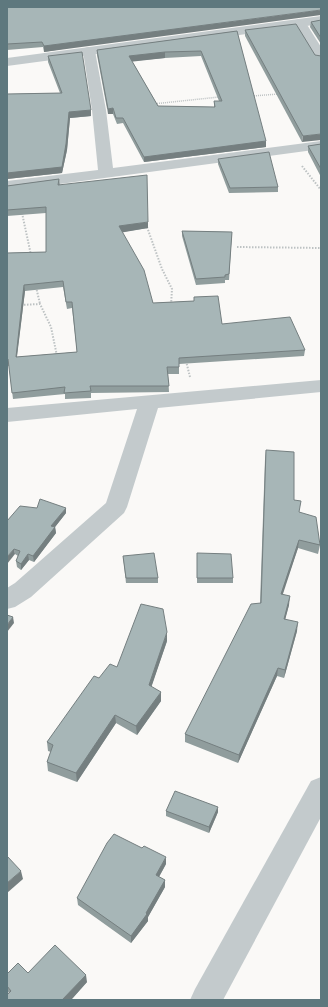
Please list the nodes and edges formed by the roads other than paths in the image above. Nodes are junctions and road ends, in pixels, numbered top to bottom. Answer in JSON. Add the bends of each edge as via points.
{"nodes":[{"id":1,"x":321,"y":20,"type":"edge"},
{"id":2,"x":300,"y":23,"type":"junction"},
{"id":3,"x":89,"y":51,"type":"junction"},
{"id":4,"x":321,"y":57,"type":"edge"},
{"id":5,"x":7,"y":62,"type":"edge"},
{"id":6,"x":321,"y":145,"type":"edge"},
{"id":7,"x":106,"y":173,"type":"junction"},
{"id":8,"x":14,"y":185,"type":"edge"},
{"id":9,"x":321,"y":386,"type":"edge"},
{"id":10,"x":150,"y":401,"type":"junction"},
{"id":11,"x":7,"y":415,"type":"edge"},
{"id":12,"x":7,"y":600,"type":"edge"},
{"id":13,"x":321,"y":790,"type":"edge"},
{"id":14,"x":206,"y":1000,"type":"edge"}],
"edges":[{"from":1,"to":2,"type":"street"},
{"from":2,"to":3,"type":"street"},
{"from":2,"to":4,"type":"street"},
{"from":3,"to":5,"type":"street"},
{"from":3,"to":7,"type":"street"},
{"from":6,"to":7,"type":"street"},
{"from":7,"to":8,"type":"street"},
{"from":9,"to":10,"type":"street"},
{"from":10,"to":11,"type":"street"},
{"from":10,"to":12,"type":"street","via":[[116,508],[22,590]]},
{"from":13,"to":14,"type":"street"}]}
